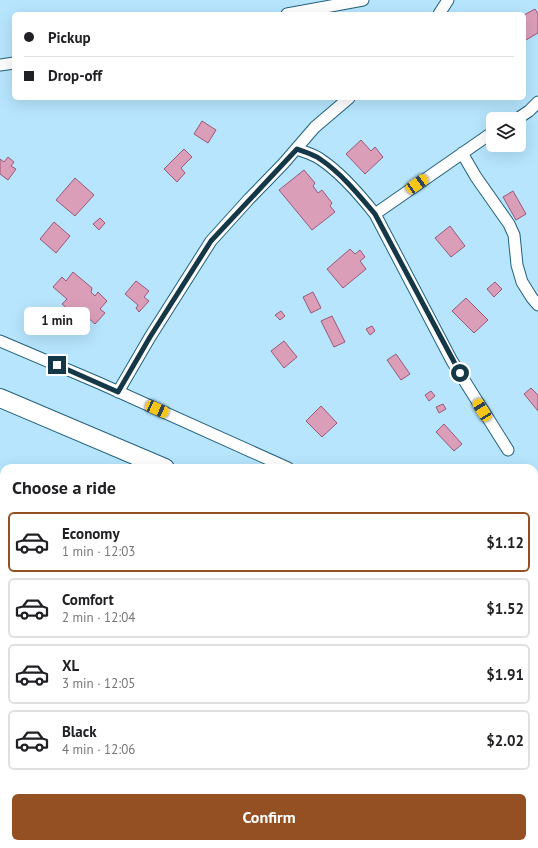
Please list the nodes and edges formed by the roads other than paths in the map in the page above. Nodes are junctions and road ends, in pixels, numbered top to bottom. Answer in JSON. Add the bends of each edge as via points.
{"nodes":[{"id":1,"x":363,"y":0,"type":"edge"},
{"id":2,"x":448,"y":0,"type":"edge"},
{"id":3,"x":298,"y":12,"type":"edge"},
{"id":4,"x":440,"y":12,"type":"edge"},
{"id":5,"x":12,"y":63,"type":"edge"},
{"id":6,"x":0,"y":65,"type":"edge"},
{"id":7,"x":347,"y":100,"type":"edge"},
{"id":8,"x":538,"y":102,"type":"edge"},
{"id":9,"x":526,"y":113,"type":"edge"},
{"id":10,"x":486,"y":137,"type":"edge"},
{"id":11,"x":297,"y":149,"type":"junction"},
{"id":12,"x":462,"y":153,"type":"junction"},
{"id":13,"x":375,"y":214,"type":"junction"},
{"id":14,"x":538,"y":305,"type":"edge"},
{"id":15,"x":0,"y":341,"type":"edge"},
{"id":16,"x":118,"y":392,"type":"junction"},
{"id":17,"x":0,"y":398,"type":"edge"},
{"id":18,"x":508,"y":450,"type":"dead end"},
{"id":19,"x":156,"y":464,"type":"edge"},
{"id":20,"x":279,"y":464,"type":"edge"}],
"edges":[{"from":1,"to":3,"type":"street"},
{"from":2,"to":4,"type":"street"},
{"from":5,"to":6,"type":"street"},
{"from":7,"to":11,"type":"street","via":[[315,127]]},
{"from":8,"to":9,"type":"street"},
{"from":10,"to":12,"type":"street"},
{"from":11,"to":13,"type":"street","via":[[320,159],[364,200]]},
{"from":11,"to":16,"type":"street","via":[[211,241]]},
{"from":12,"to":13,"type":"street"},
{"from":12,"to":14,"type":"street","via":[[509,224],[514,235],[522,282]]},
{"from":13,"to":18,"type":"street","via":[[452,361]]},
{"from":15,"to":16,"type":"street"},
{"from":16,"to":20,"type":"street"},
{"from":17,"to":19,"type":"main road"}]}
